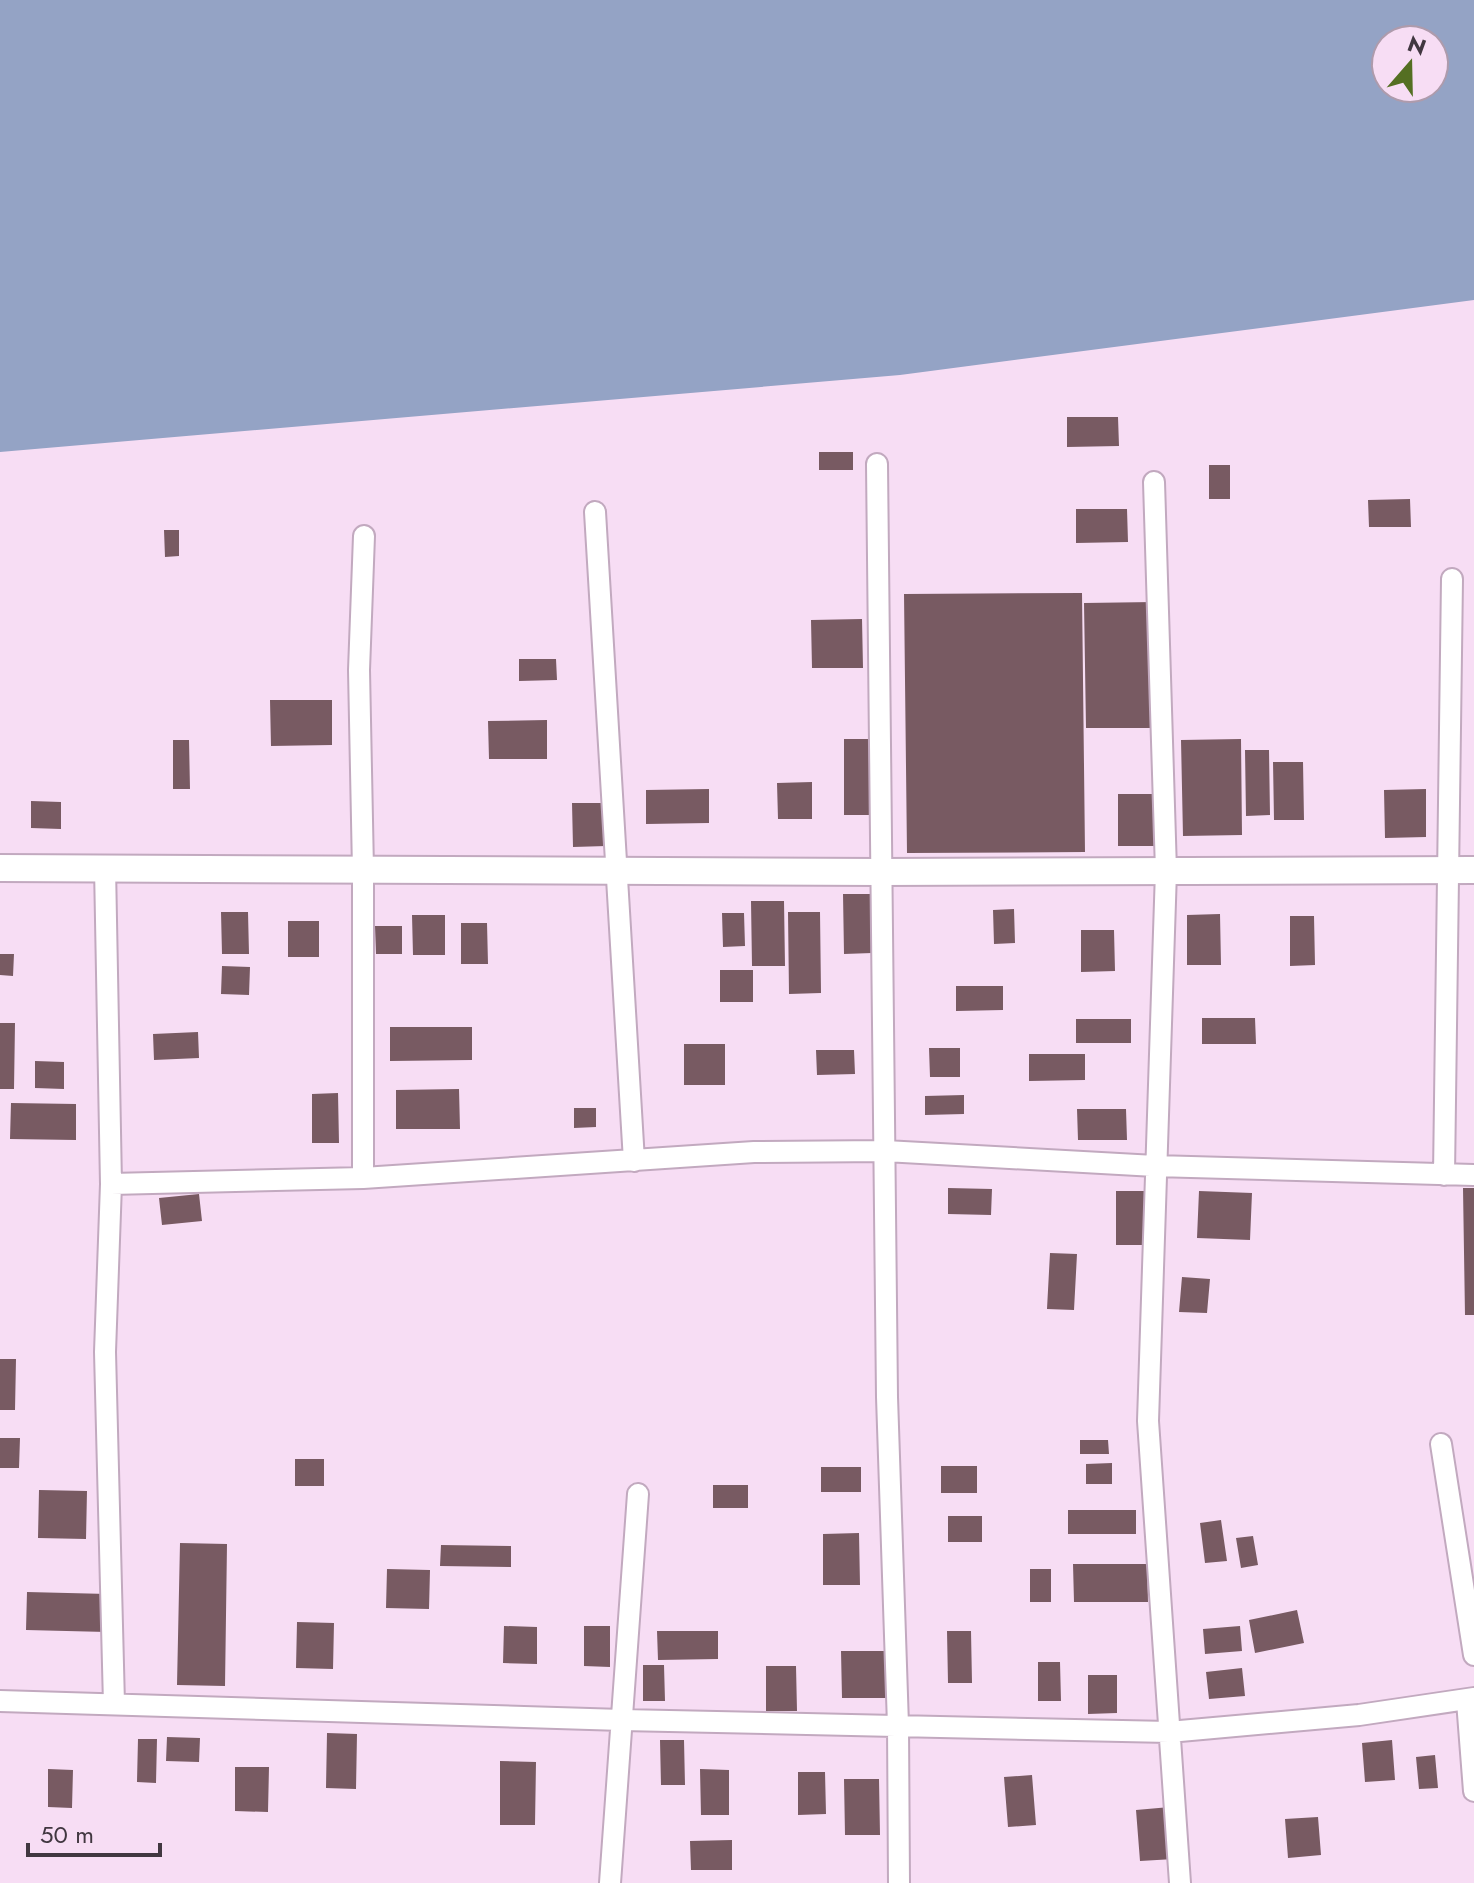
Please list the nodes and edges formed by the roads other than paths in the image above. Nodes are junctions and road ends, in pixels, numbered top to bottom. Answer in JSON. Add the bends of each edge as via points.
{"nodes":[{"id":1,"x":877,"y":464,"type":"dead end"},
{"id":2,"x":1154,"y":482,"type":"dead end"},
{"id":3,"x":595,"y":512,"type":"dead end"},
{"id":4,"x":364,"y":536,"type":"dead end"},
{"id":5,"x":1452,"y":579,"type":"dead end"},
{"id":6,"x":105,"y":867,"type":"junction"},
{"id":7,"x":0,"y":868,"type":"edge"},
{"id":8,"x":363,"y":870,"type":"junction"},
{"id":9,"x":1447,"y":870,"type":"junction"},
{"id":10,"x":1474,"y":870,"type":"edge"},
{"id":11,"x":616,"y":871,"type":"junction"},
{"id":12,"x":1166,"y":871,"type":"junction"},
{"id":13,"x":880,"y":872,"type":"junction"},
{"id":14,"x":885,"y":1151,"type":"junction"},
{"id":15,"x":634,"y":1161,"type":"junction"},
{"id":16,"x":1155,"y":1166,"type":"junction"},
{"id":17,"x":1444,"y":1175,"type":"junction"},
{"id":18,"x":1474,"y":1175,"type":"edge"},
{"id":19,"x":363,"y":1178,"type":"junction"},
{"id":20,"x":111,"y":1184,"type":"junction"},
{"id":21,"x":1441,"y":1444,"type":"dead end"},
{"id":22,"x":638,"y":1494,"type":"dead end"},
{"id":23,"x":1474,"y":1655,"type":"edge"},
{"id":24,"x":1470,"y":1699,"type":"edge"},
{"id":25,"x":0,"y":1701,"type":"edge"},
{"id":26,"x":114,"y":1704,"type":"junction"},
{"id":27,"x":622,"y":1720,"type":"junction"},
{"id":28,"x":898,"y":1725,"type":"junction"},
{"id":29,"x":1169,"y":1732,"type":"junction"},
{"id":30,"x":1474,"y":1791,"type":"edge"},
{"id":31,"x":610,"y":1883,"type":"edge"},
{"id":32,"x":899,"y":1883,"type":"edge"},
{"id":33,"x":1180,"y":1883,"type":"edge"}],
"edges":[{"from":1,"to":13,"type":"street"},
{"from":2,"to":12,"type":"street"},
{"from":3,"to":11,"type":"street"},
{"from":4,"to":8,"type":"street","via":[[359,670]]},
{"from":5,"to":9,"type":"street"},
{"from":6,"to":7,"type":"street"},
{"from":6,"to":8,"type":"street"},
{"from":6,"to":20,"type":"street"},
{"from":8,"to":11,"type":"street"},
{"from":8,"to":19,"type":"street"},
{"from":9,"to":10,"type":"street"},
{"from":9,"to":12,"type":"street"},
{"from":9,"to":17,"type":"street"},
{"from":11,"to":13,"type":"street"},
{"from":11,"to":15,"type":"street"},
{"from":12,"to":13,"type":"street"},
{"from":12,"to":16,"type":"street"},
{"from":13,"to":14,"type":"street"},
{"from":14,"to":15,"type":"street","via":[[754,1152]]},
{"from":14,"to":16,"type":"street"},
{"from":14,"to":28,"type":"street"},
{"from":15,"to":19,"type":"street"},
{"from":16,"to":17,"type":"street"},
{"from":16,"to":29,"type":"street","via":[[1148,1421]]},
{"from":17,"to":18,"type":"street"},
{"from":19,"to":20,"type":"street"},
{"from":20,"to":26,"type":"street","via":[[105,1352]]},
{"from":21,"to":23,"type":"street"},
{"from":22,"to":27,"type":"street"},
{"from":24,"to":29,"type":"street"},
{"from":24,"to":30,"type":"street"},
{"from":25,"to":26,"type":"street"},
{"from":26,"to":27,"type":"street"},
{"from":27,"to":28,"type":"street"},
{"from":27,"to":31,"type":"street"},
{"from":28,"to":29,"type":"street"},
{"from":28,"to":32,"type":"street"},
{"from":29,"to":33,"type":"street"}]}
